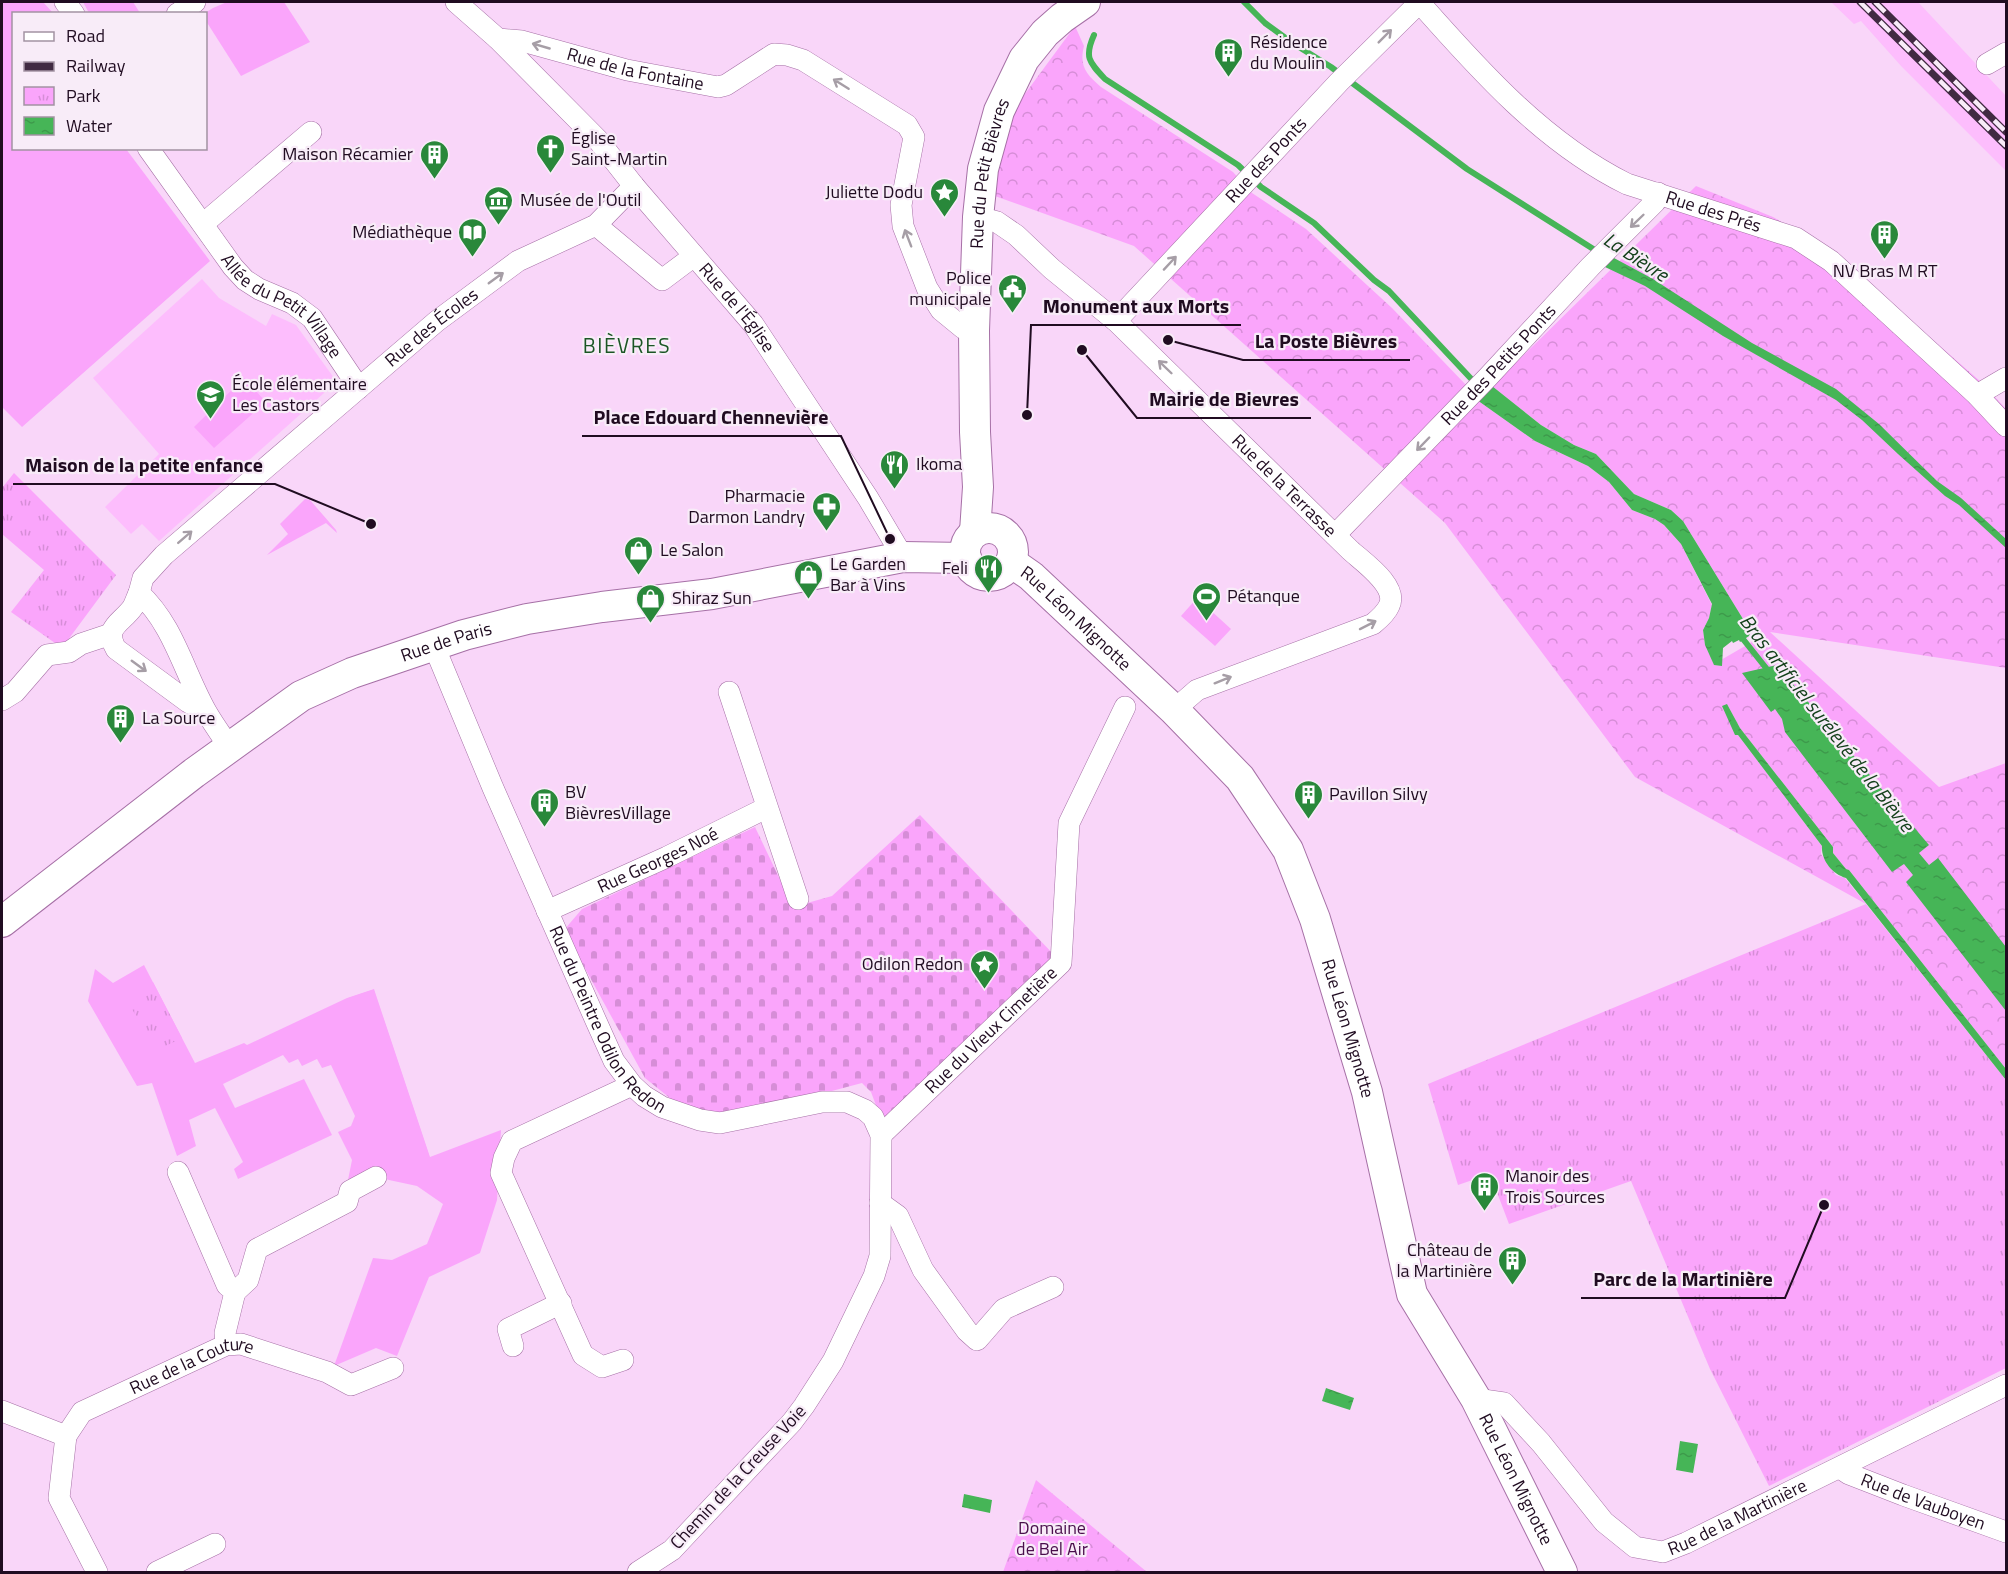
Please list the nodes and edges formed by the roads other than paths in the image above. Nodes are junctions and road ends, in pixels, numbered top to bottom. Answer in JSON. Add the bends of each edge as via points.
{"nodes":[{"id":1,"x":195,"y":2,"type":"edge"},
{"id":2,"x":456,"y":2,"type":"edge"},
{"id":3,"x":1085,"y":2,"type":"edge"},
{"id":4,"x":1419,"y":2,"type":"edge"},
{"id":5,"x":180,"y":12,"type":"edge"},
{"id":6,"x":498,"y":39,"type":"junction"},
{"id":7,"x":2007,"y":53,"type":"edge"},
{"id":8,"x":1987,"y":64,"type":"dead end"},
{"id":9,"x":311,"y":132,"type":"dead end"},
{"id":10,"x":149,"y":150,"type":"edge"},
{"id":11,"x":634,"y":186,"type":"junction"},
{"id":12,"x":1658,"y":193,"type":"junction"},
{"id":13,"x":978,"y":217,"type":"junction"},
{"id":14,"x":202,"y":224,"type":"junction"},
{"id":15,"x":596,"y":225,"type":"junction"},
{"id":16,"x":694,"y":256,"type":"junction"},
{"id":17,"x":1116,"y":321,"type":"junction"},
{"id":18,"x":974,"y":331,"type":"junction"},
{"id":19,"x":2007,"y":378,"type":"edge"},
{"id":20,"x":359,"y":388,"type":"junction"},
{"id":21,"x":1977,"y":395,"type":"junction"},
{"id":22,"x":2007,"y":426,"type":"edge"},
{"id":23,"x":1335,"y":535,"type":"junction"},
{"id":24,"x":980,"y":540,"type":"junction"},
{"id":25,"x":903,"y":557,"type":"junction"},
{"id":26,"x":1011,"y":562,"type":"junction"},
{"id":27,"x":141,"y":585,"type":"junction"},
{"id":28,"x":111,"y":634,"type":"junction"},
{"id":29,"x":434,"y":646,"type":"junction"},
{"id":30,"x":729,"y":692,"type":"dead end"},
{"id":31,"x":2,"y":700,"type":"edge"},
{"id":32,"x":1125,"y":707,"type":"dead end"},
{"id":33,"x":1174,"y":710,"type":"junction"},
{"id":34,"x":207,"y":713,"type":"junction"},
{"id":35,"x":230,"y":748,"type":"junction"},
{"id":36,"x":766,"y":808,"type":"junction"},
{"id":37,"x":798,"y":899,"type":"dead end"},
{"id":38,"x":547,"y":911,"type":"junction"},
{"id":39,"x":4,"y":916,"type":"edge"},
{"id":40,"x":632,"y":1085,"type":"junction"},
{"id":41,"x":880,"y":1135,"type":"junction"},
{"id":42,"x":178,"y":1172,"type":"dead end"},
{"id":43,"x":376,"y":1177,"type":"dead end"},
{"id":44,"x":880,"y":1203,"type":"junction"},
{"id":45,"x":1053,"y":1287,"type":"dead end"},
{"id":46,"x":235,"y":1292,"type":"junction"},
{"id":47,"x":561,"y":1303,"type":"junction"},
{"id":48,"x":226,"y":1345,"type":"junction"},
{"id":49,"x":513,"y":1346,"type":"dead end"},
{"id":50,"x":623,"y":1360,"type":"dead end"},
{"id":51,"x":393,"y":1368,"type":"dead end"},
{"id":52,"x":2007,"y":1385,"type":"edge"},
{"id":53,"x":1476,"y":1399,"type":"junction"},
{"id":54,"x":2,"y":1411,"type":"edge"},
{"id":55,"x":66,"y":1436,"type":"junction"},
{"id":56,"x":1840,"y":1468,"type":"junction"},
{"id":57,"x":2007,"y":1532,"type":"edge"},
{"id":58,"x":215,"y":1544,"type":"dead end"},
{"id":59,"x":97,"y":1572,"type":"edge"},
{"id":60,"x":157,"y":1572,"type":"edge"},
{"id":61,"x":638,"y":1572,"type":"edge"},
{"id":62,"x":1562,"y":1572,"type":"edge"}],
"edges":[{"from":1,"to":5,"type":"street"},
{"from":2,"to":6,"type":"street","name":"Rue de l'Église"},
{"from":3,"to":13,"type":"street","name":"Rue du Petit Bièvres","via":[[1045,33],[1015,76],[999,111],[986,158]]},
{"from":4,"to":12,"type":"street","name":"Rue des Prés","via":[[1549,134],[1603,172]]},
{"from":17,"to":4,"type":"street","name":"Rue des Ponts","one_way":true},
{"from":6,"to":11,"type":"street","name":"Rue de l'Église","via":[[598,140]]},
{"from":18,"to":6,"type":"street","name":"Rue de la Fontaine","one_way":true,"via":[[963,328],[941,310],[927,288],[903,226],[901,205],[914,137],[907,125],[804,60],[774,54],[718,87],[627,70],[522,40]]},
{"from":7,"to":8,"type":"street"},
{"from":9,"to":14,"type":"street"},
{"from":10,"to":14,"type":"street","name":"Allée du Petit Village"},
{"from":11,"to":15,"type":"street"},
{"from":11,"to":16,"type":"street","name":"Rue de l'Église"},
{"from":12,"to":21,"type":"street","name":"Rue des Prés","via":[[1796,238],[1831,261]]},
{"from":12,"to":23,"type":"street","name":"Rue des Petits Ponts","one_way":true,"via":[[1655,202]]},
{"from":13,"to":17,"type":"street","name":"Rue de la Terrasse","via":[[997,222],[1017,235]]},
{"from":13,"to":18,"type":"street","name":"Rue du Petit Bièvres"},
{"from":14,"to":20,"type":"street","name":"Allée du Petit Village","via":[[245,280],[292,303],[312,318]]},
{"from":15,"to":16,"type":"street","via":[[662,280]]},
{"from":20,"to":15,"type":"street","name":"Rue des Écoles","one_way":true,"via":[[437,321],[518,261]]},
{"from":16,"to":25,"type":"street","name":"Rue de l'Église","via":[[753,324]]},
{"from":23,"to":17,"type":"street","name":"Rue de la Terrasse","one_way":true},
{"from":18,"to":24,"type":"street","name":"Rue du Petit Bièvres"},
{"from":19,"to":21,"type":"street"},
{"from":27,"to":20,"type":"street","name":"Rue des Écoles","one_way":true,"via":[[164,555]]},
{"from":21,"to":22,"type":"street","name":"Rue des Prés"},
{"from":33,"to":23,"type":"street","name":"Rue de la Terrasse","one_way":true,"via":[[1197,690],[1373,624],[1383,615],[1392,598],[1388,585]]},
{"from":24,"to":25,"type":"street","name":"Rue de Paris"},
{"from":24,"to":26,"type":"street","via":[[1004,534],[1012,544]]},
{"from":24,"to":26,"type":"street","via":[[972,569],[985,576],[1000,573]]},
{"from":25,"to":29,"type":"street","name":"Rue de Paris","via":[[712,594],[527,619]]},
{"from":26,"to":33,"type":"street","name":"Rue Léon Mignotte","via":[[1031,576]]},
{"from":27,"to":28,"type":"street","name":"Rue des Écoles","via":[[132,607]]},
{"from":27,"to":34,"type":"street","via":[[178,648]]},
{"from":28,"to":31,"type":"street","via":[[69,652],[47,655],[15,692]]},
{"from":28,"to":34,"type":"street","one_way":true,"via":[[117,650]]},
{"from":29,"to":35,"type":"street","name":"Rue de Paris","via":[[324,684],[301,696]]},
{"from":29,"to":38,"type":"street","name":"Rue du Peintre Odilon Redon"},
{"from":30,"to":36,"type":"street"},
{"from":32,"to":41,"type":"street","name":"Rue du Vieux Cimetière","via":[[1069,823],[1061,963]]},
{"from":33,"to":53,"type":"street","name":"Rue Léon Mignotte","via":[[1240,778],[1288,850],[1315,919],[1367,1092],[1412,1294]]},
{"from":34,"to":35,"type":"street"},
{"from":35,"to":39,"type":"street","name":"Rue de Paris"},
{"from":36,"to":37,"type":"street"},
{"from":36,"to":38,"type":"street","name":"Rue Georges Noé"},
{"from":38,"to":40,"type":"street","name":"Rue du Peintre Odilon Redon","via":[[614,1061]]},
{"from":40,"to":41,"type":"street","name":"Rue du Peintre Odilon Redon","via":[[662,1107],[720,1123],[822,1102],[848,1102],[873,1117]]},
{"from":40,"to":47,"type":"street","via":[[512,1141],[504,1158],[501,1173]]},
{"from":41,"to":44,"type":"street"},
{"from":42,"to":46,"type":"street","via":[[226,1285]]},
{"from":43,"to":46,"type":"street","via":[[350,1191],[347,1202],[257,1249],[248,1280]]},
{"from":44,"to":45,"type":"street","via":[[898,1216],[923,1270],[976,1340],[1004,1309]]},
{"from":44,"to":61,"type":"street","name":"Chemin de la Creuse Voie","via":[[880,1256],[874,1276],[832,1361],[804,1406],[672,1550]]},
{"from":46,"to":48,"type":"street"},
{"from":47,"to":49,"type":"street","via":[[508,1329]]},
{"from":47,"to":50,"type":"street","via":[[583,1355],[602,1367]]},
{"from":48,"to":51,"type":"street","name":"Rue de la Couture","via":[[241,1344],[327,1372],[351,1385]]},
{"from":48,"to":55,"type":"street","name":"Rue de la Couture","via":[[81,1412]]},
{"from":52,"to":56,"type":"street","name":"Rue de la Martinière"},
{"from":53,"to":56,"type":"street","name":"Rue de la Martinière","via":[[1504,1403],[1604,1522],[1635,1547],[1663,1552]]},
{"from":53,"to":62,"type":"street","name":"Rue Léon Mignotte"},
{"from":54,"to":55,"type":"street"},
{"from":55,"to":59,"type":"street","via":[[59,1497]]},
{"from":56,"to":57,"type":"street","name":"Rue de Vauboyen"},
{"from":58,"to":60,"type":"street"}]}
